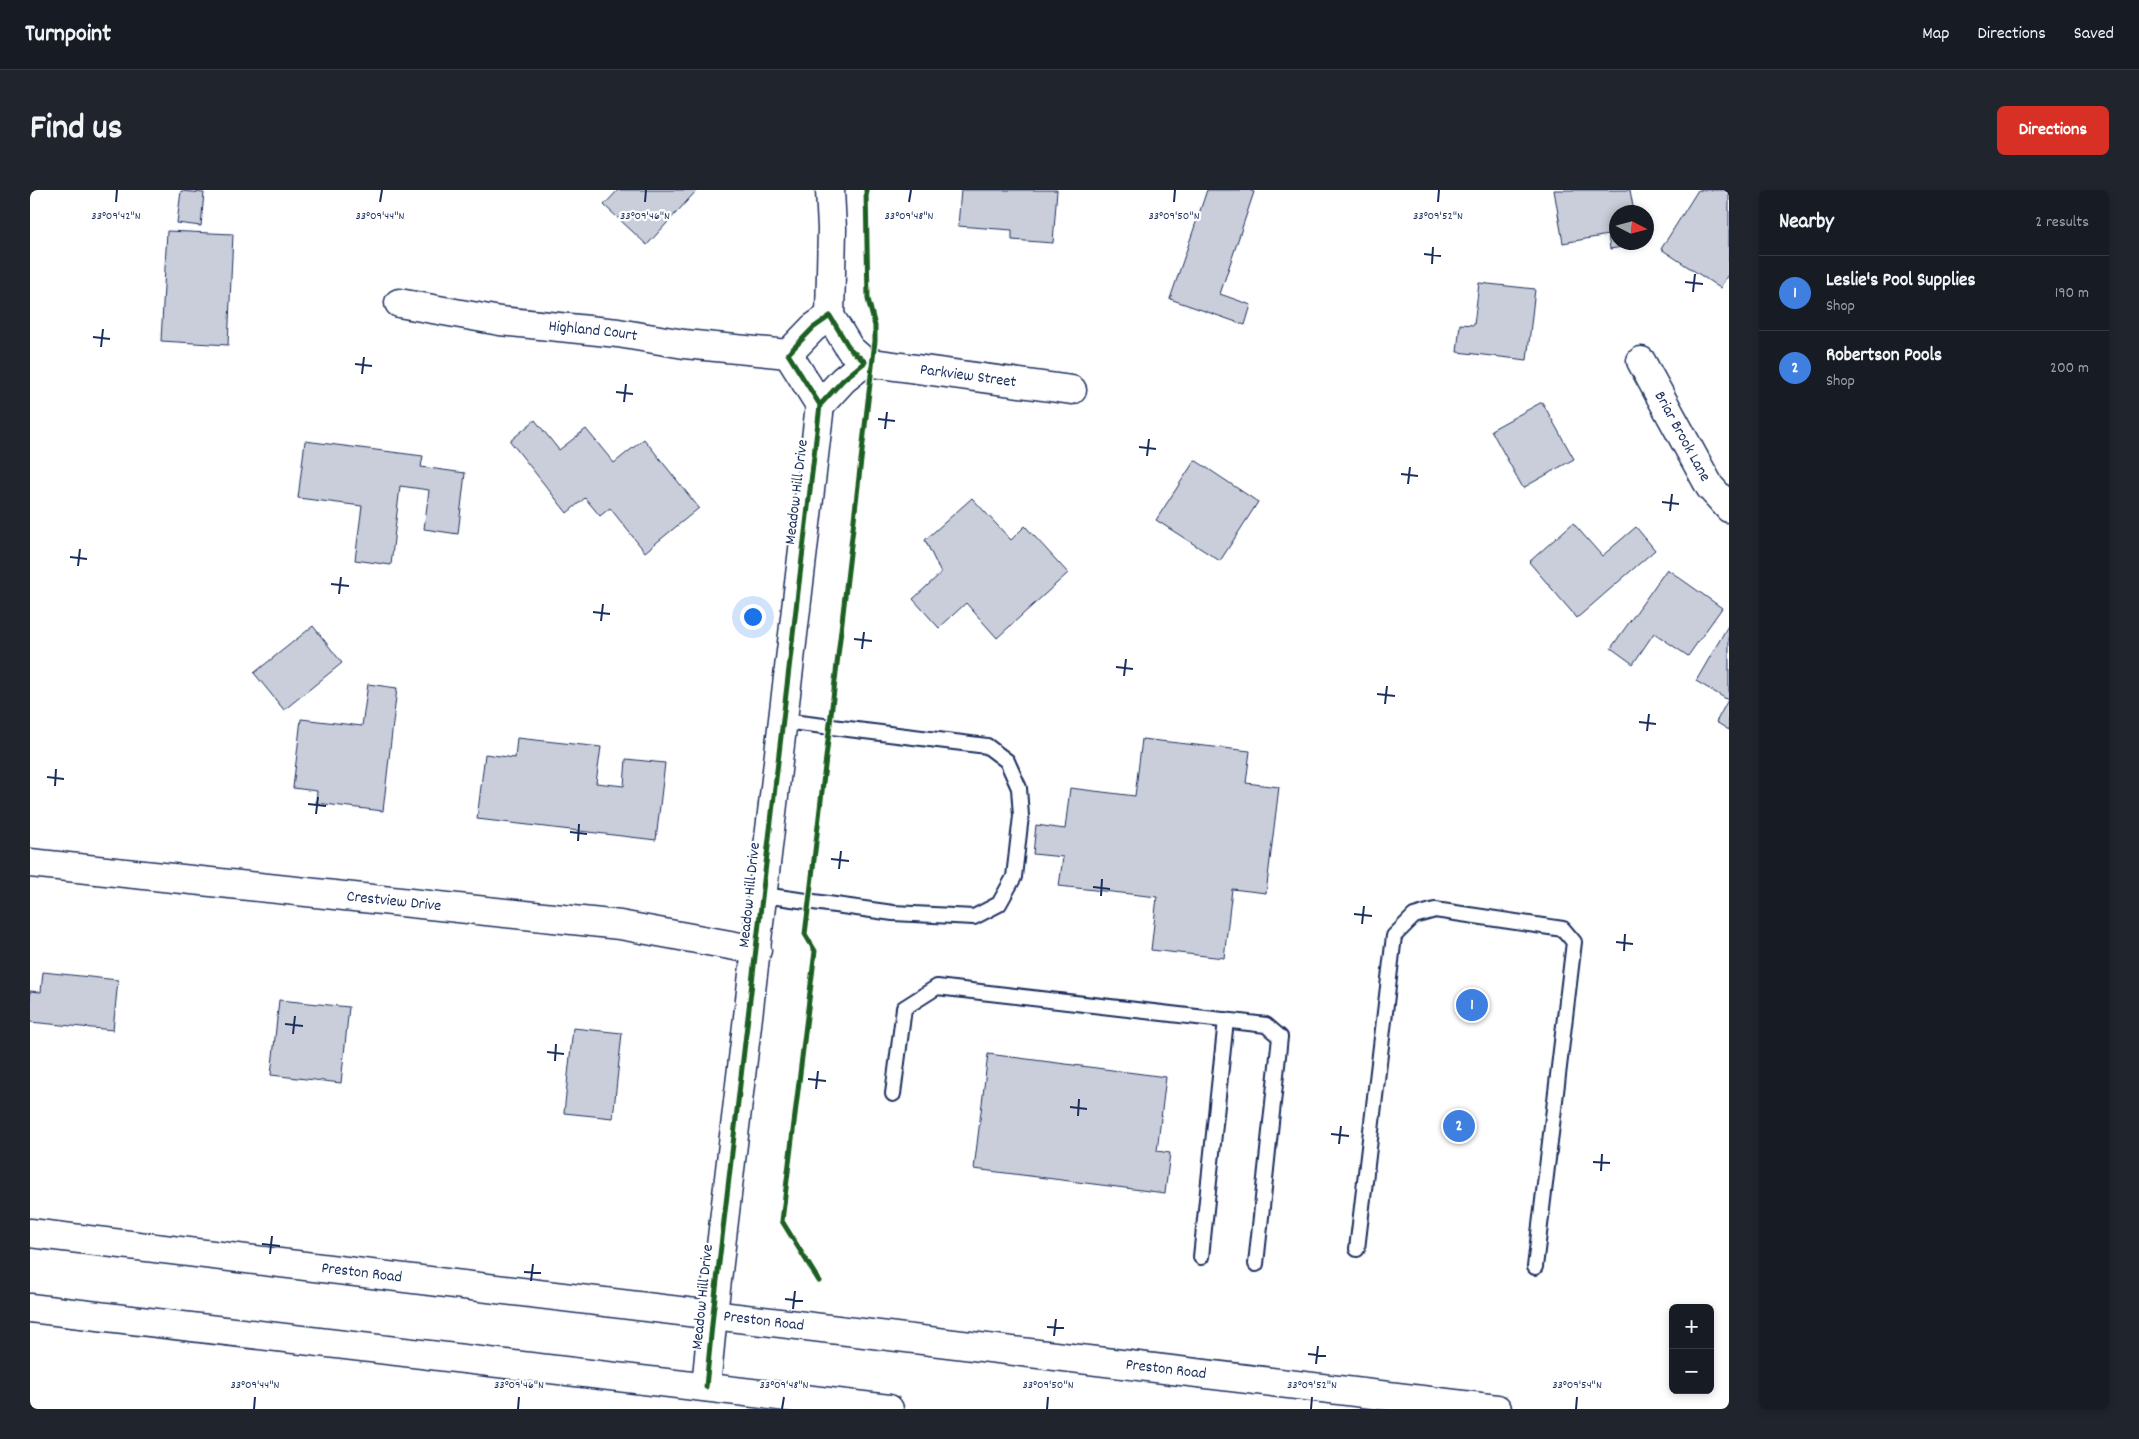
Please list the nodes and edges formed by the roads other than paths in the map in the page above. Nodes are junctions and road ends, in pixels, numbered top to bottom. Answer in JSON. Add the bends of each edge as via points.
{"nodes":[{"id":1,"x":830,"y":190,"type":"edge"},
{"id":2,"x":399,"y":303,"type":"dead end"},
{"id":3,"x":830,"y":316,"type":"junction"},
{"id":4,"x":788,"y":354,"type":"junction"},
{"id":5,"x":1641,"y":361,"type":"dead end"},
{"id":6,"x":865,"y":362,"type":"junction"},
{"id":7,"x":1072,"y":390,"type":"dead end"},
{"id":8,"x":820,"y":405,"type":"junction"},
{"id":9,"x":1729,"y":508,"type":"edge"},
{"id":10,"x":783,"y":721,"type":"junction"},
{"id":11,"x":30,"y":863,"type":"edge"},
{"id":12,"x":763,"y":896,"type":"junction"},
{"id":13,"x":757,"y":950,"type":"junction"},
{"id":14,"x":1226,"y":1020,"type":"junction"},
{"id":15,"x":893,"y":1094,"type":"dead end"},
{"id":16,"x":30,"y":1233,"type":"edge"},
{"id":17,"x":1357,"y":1248,"type":"dead end"},
{"id":18,"x":1201,"y":1256,"type":"dead end"},
{"id":19,"x":1256,"y":1264,"type":"dead end"},
{"id":20,"x":1535,"y":1267,"type":"dead end"},
{"id":21,"x":30,"y":1308,"type":"edge"},
{"id":22,"x":713,"y":1314,"type":"junction"},
{"id":23,"x":706,"y":1387,"type":"junction"},
{"id":24,"x":889,"y":1409,"type":"edge"},
{"id":25,"x":1497,"y":1409,"type":"edge"}],
"edges":[{"from":1,"to":3,"type":"street"},
{"from":2,"to":4,"type":"street","name":"Highland Court","via":[[500,321]]},
{"from":3,"to":4,"type":"street","via":[[813,328]]},
{"from":3,"to":6,"type":"street","via":[[850,349]]},
{"from":4,"to":8,"type":"street"},
{"from":5,"to":9,"type":"street","name":"Briar Brook Lane","via":[[1710,487]]},
{"from":6,"to":7,"type":"street","name":"Parkview Street"},
{"from":6,"to":8,"type":"street"},
{"from":8,"to":10,"type":"street","name":"Meadow Hill Drive"},
{"from":10,"to":12,"type":"street","name":"Meadow Hill Drive"},
{"from":10,"to":12,"type":"lane","via":[[987,746],[1007,761],[1019,788],[1021,816],[1016,860],[1014,877],[1000,904],[974,917],[893,913]]},
{"from":11,"to":13,"type":"street","name":"Crestview Drive","via":[[620,925]]},
{"from":12,"to":13,"type":"street","name":"Meadow Hill Drive"},
{"from":13,"to":22,"type":"street","name":"Meadow Hill Drive"},
{"from":14,"to":15,"type":"lane","via":[[937,988],[904,1008]]},
{"from":14,"to":18,"type":"lane"},
{"from":14,"to":19,"type":"lane","via":[[1266,1025],[1280,1037]]},
{"from":16,"to":22,"type":"street","name":"Preston Road"},
{"from":17,"to":20,"type":"lane","via":[[1394,936],[1414,916],[1435,910],[1563,929],[1574,942]]},
{"from":21,"to":23,"type":"street"},
{"from":22,"to":23,"type":"street","name":"Meadow Hill Drive"},
{"from":22,"to":25,"type":"street","name":"Preston Road"},
{"from":23,"to":24,"type":"street"}]}
